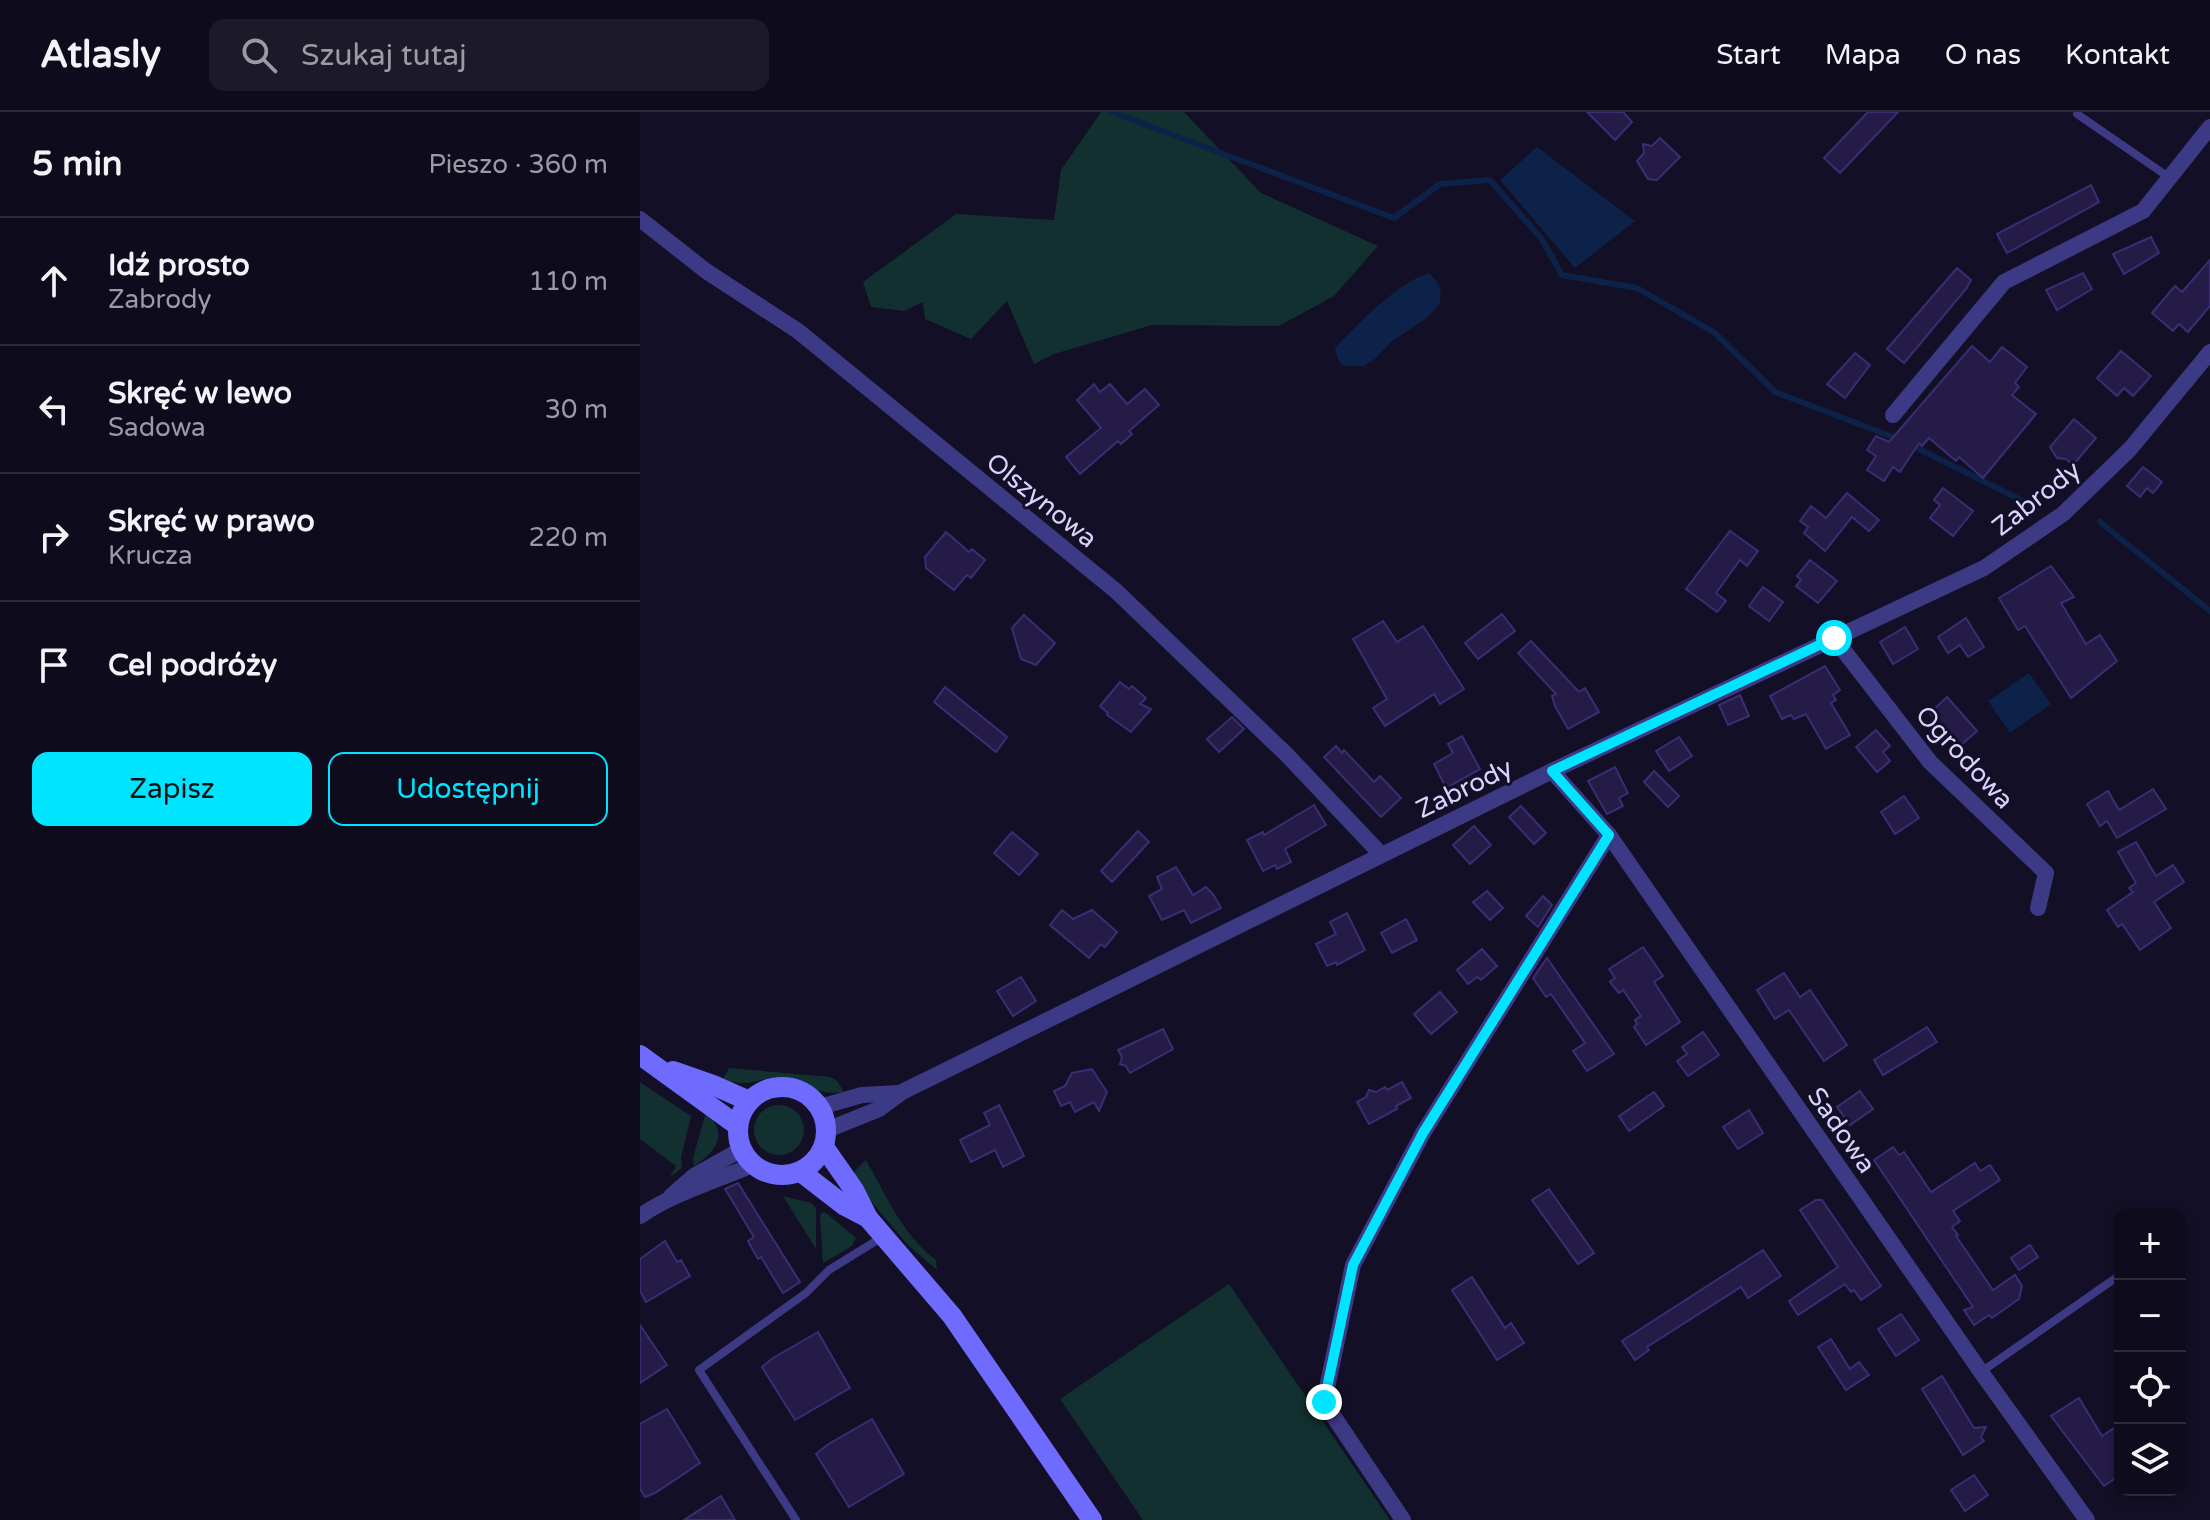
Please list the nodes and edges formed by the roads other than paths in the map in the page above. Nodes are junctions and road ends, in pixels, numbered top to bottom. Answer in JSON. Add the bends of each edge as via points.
{"nodes":[{"id":1,"x":2077,"y":114,"type":"dead end"},
{"id":2,"x":2210,"y":127,"type":"edge"},
{"id":3,"x":2171,"y":179,"type":"junction"},
{"id":4,"x":640,"y":219,"type":"edge"},
{"id":5,"x":2210,"y":352,"type":"edge"},
{"id":6,"x":1893,"y":415,"type":"dead end"},
{"id":7,"x":1834,"y":638,"type":"junction"},
{"id":8,"x":1552,"y":771,"type":"junction"},
{"id":9,"x":1609,"y":835,"type":"junction"},
{"id":10,"x":1380,"y":856,"type":"junction"},
{"id":11,"x":2038,"y":908,"type":"dead end"},
{"id":12,"x":649,"y":1060,"type":"edge"},
{"id":13,"x":902,"y":1092,"type":"junction"},
{"id":14,"x":749,"y":1101,"type":"junction"},
{"id":15,"x":820,"y":1107,"type":"junction"},
{"id":16,"x":738,"y":1126,"type":"junction"},
{"id":17,"x":826,"y":1138,"type":"junction"},
{"id":18,"x":741,"y":1147,"type":"junction"},
{"id":19,"x":753,"y":1165,"type":"junction"},
{"id":20,"x":801,"y":1172,"type":"junction"},
{"id":21,"x":670,"y":1197,"type":"junction"},
{"id":22,"x":640,"y":1216,"type":"edge"},
{"id":23,"x":868,"y":1218,"type":"junction"},
{"id":24,"x":885,"y":1235,"type":"junction"},
{"id":25,"x":2114,"y":1279,"type":"edge"},
{"id":26,"x":1981,"y":1372,"type":"junction"},
{"id":27,"x":796,"y":1520,"type":"edge"},
{"id":28,"x":1092,"y":1520,"type":"edge"},
{"id":29,"x":1403,"y":1520,"type":"edge"},
{"id":30,"x":2087,"y":1520,"type":"edge"}],
"edges":[{"from":1,"to":3,"type":"lane"},
{"from":2,"to":3,"type":"street"},
{"from":3,"to":6,"type":"street","via":[[2143,211],[2004,282]]},
{"from":4,"to":10,"type":"street","name":"Olszynowa","via":[[706,271],[798,331],[1116,591],[1287,755]]},
{"from":5,"to":7,"type":"street","name":"Zabrody","via":[[2130,449],[2063,514],[1984,568]]},
{"from":7,"to":8,"type":"street","name":"Zabrody"},
{"from":7,"to":11,"type":"street","name":"Ogrodowa","via":[[1930,762],[2046,873]]},
{"from":8,"to":9,"type":"street","name":"Sadowa"},
{"from":8,"to":10,"type":"street","name":"Zabrody"},
{"from":9,"to":26,"type":"street","name":"Sadowa"},
{"from":9,"to":29,"type":"street","via":[[1423,1133],[1353,1265],[1324,1402]]},
{"from":10,"to":13,"type":"street","name":"Zabrody"},
{"from":12,"to":14,"type":"street"},
{"from":12,"to":16,"type":"street"},
{"from":13,"to":15,"type":"street","name":"Zabrody","via":[[862,1095]]},
{"from":13,"to":17,"type":"street","name":"Zabrody"},
{"from":14,"to":15,"type":"street","via":[[772,1087],[786,1087],[811,1097]]},
{"from":14,"to":16,"type":"street"},
{"from":15,"to":17,"type":"street"},
{"from":16,"to":18,"type":"street"},
{"from":17,"to":20,"type":"street"},
{"from":17,"to":23,"type":"street"},
{"from":18,"to":19,"type":"street"},
{"from":18,"to":21,"type":"street"},
{"from":19,"to":20,"type":"street","via":[[776,1176]]},
{"from":19,"to":21,"type":"street"},
{"from":20,"to":23,"type":"street"},
{"from":21,"to":22,"type":"street"},
{"from":23,"to":24,"type":"street"},
{"from":24,"to":27,"type":"lane","via":[[829,1270],[806,1293],[699,1370]]},
{"from":24,"to":28,"type":"street","via":[[952,1316]]},
{"from":25,"to":26,"type":"lane"},
{"from":26,"to":30,"type":"street","name":"Sadowa"}]}
